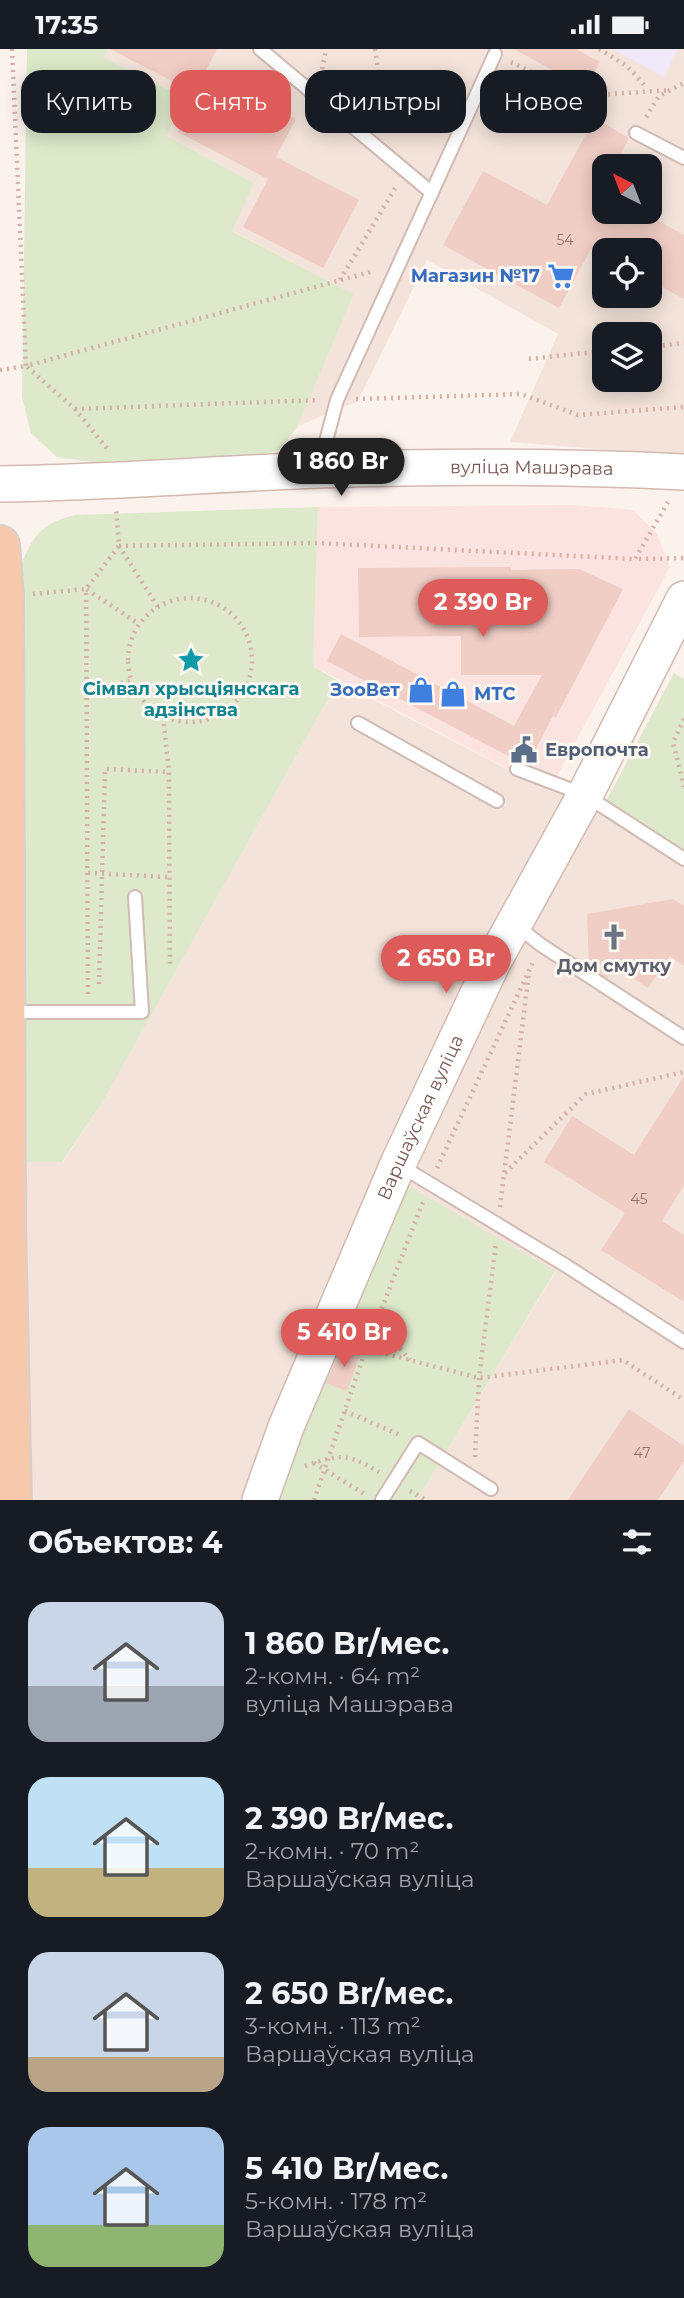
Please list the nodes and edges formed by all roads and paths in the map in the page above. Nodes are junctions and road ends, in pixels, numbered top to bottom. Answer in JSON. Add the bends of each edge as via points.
{"nodes":[{"id":1,"x":12,"y":49,"type":"edge"},
{"id":2,"x":260,"y":49,"type":"edge"},
{"id":3,"x":375,"y":49,"type":"edge"},
{"id":4,"x":600,"y":49,"type":"edge"},
{"id":5,"x":495,"y":54,"type":"joint"},
{"id":6,"x":684,"y":83,"type":"edge"},
{"id":7,"x":647,"y":88,"type":"dead end"},
{"id":8,"x":671,"y":90,"type":"junction"},
{"id":9,"x":636,"y":133,"type":"joint"},
{"id":10,"x":684,"y":158,"type":"edge"},
{"id":11,"x":391,"y":159,"type":"junction"},
{"id":12,"x":405,"y":171,"type":"junction"},
{"id":13,"x":432,"y":193,"type":"junction"},
{"id":14,"x":399,"y":264,"type":"junction"},
{"id":15,"x":340,"y":280,"type":"junction"},
{"id":16,"x":684,"y":343,"type":"edge"},
{"id":17,"x":662,"y":346,"type":"edge"},
{"id":18,"x":592,"y":352,"type":"edge"},
{"id":19,"x":529,"y":359,"type":"dead end"},
{"id":20,"x":26,"y":366,"type":"junction"},
{"id":21,"x":0,"y":370,"type":"edge"},
{"id":22,"x":337,"y":400,"type":"junction"},
{"id":23,"x":684,"y":408,"type":"edge"},
{"id":24,"x":75,"y":409,"type":"junction"},
{"id":25,"x":318,"y":470,"type":"junction"},
{"id":26,"x":114,"y":483,"type":"junction"},
{"id":27,"x":678,"y":483,"type":"edge"},
{"id":28,"x":0,"y":484,"type":"edge"},
{"id":29,"x":0,"y":545,"type":"edge"},
{"id":30,"x":119,"y":546,"type":"junction"},
{"id":31,"x":684,"y":558,"type":"edge"},
{"id":32,"x":635,"y":559,"type":"junction"},
{"id":33,"x":86,"y":589,"type":"junction"},
{"id":34,"x":4,"y":596,"type":"junction"},
{"id":35,"x":684,"y":599,"type":"edge"},
{"id":36,"x":158,"y":607,"type":"junction"},
{"id":37,"x":139,"y":624,"type":"junction"},
{"id":38,"x":131,"y":681,"type":"junction"},
{"id":39,"x":87,"y":691,"type":"junction"},
{"id":40,"x":163,"y":717,"type":"junction"},
{"id":41,"x":684,"y":719,"type":"edge"},
{"id":42,"x":359,"y":723,"type":"dead end"},
{"id":43,"x":517,"y":769,"type":"dead end"},
{"id":44,"x":169,"y":772,"type":"junction"},
{"id":45,"x":684,"y":787,"type":"edge"},
{"id":46,"x":585,"y":795,"type":"junction"},
{"id":47,"x":497,"y":801,"type":"dead end"},
{"id":48,"x":684,"y":859,"type":"edge"},
{"id":49,"x":88,"y":873,"type":"junction"},
{"id":50,"x":102,"y":874,"type":"junction"},
{"id":51,"x":167,"y":877,"type":"junction"},
{"id":52,"x":135,"y":897,"type":"dead end"},
{"id":53,"x":514,"y":923,"type":"junction"},
{"id":54,"x":541,"y":945,"type":"junction"},
{"id":55,"x":170,"y":964,"type":"dead end"},
{"id":56,"x":99,"y":984,"type":"dead end"},
{"id":57,"x":5,"y":1012,"type":"junction"},
{"id":58,"x":88,"y":1012,"type":"junction"},
{"id":59,"x":684,"y":1038,"type":"edge"},
{"id":60,"x":684,"y":1072,"type":"edge"},
{"id":61,"x":398,"y":1164,"type":"junction"},
{"id":62,"x":504,"y":1174,"type":"dead end"},
{"id":63,"x":430,"y":1183,"type":"junction"},
{"id":64,"x":3,"y":1208,"type":"edge"},
{"id":65,"x":377,"y":1322,"type":"junction"},
{"id":66,"x":324,"y":1337,"type":"junction"},
{"id":67,"x":684,"y":1342,"type":"edge"},
{"id":68,"x":366,"y":1349,"type":"junction"},
{"id":69,"x":410,"y":1360,"type":"junction"},
{"id":70,"x":684,"y":1400,"type":"edge"},
{"id":71,"x":345,"y":1411,"type":"junction"},
{"id":72,"x":418,"y":1443,"type":"junction"},
{"id":73,"x":329,"y":1458,"type":"junction"},
{"id":74,"x":313,"y":1463,"type":"junction"},
{"id":75,"x":325,"y":1470,"type":"junction"},
{"id":76,"x":394,"y":1481,"type":"junction"},
{"id":77,"x":491,"y":1489,"type":"dead end"},
{"id":78,"x":265,"y":1493,"type":"edge"},
{"id":79,"x":12,"y":1500,"type":"edge"},
{"id":80,"x":314,"y":1500,"type":"edge"},
{"id":81,"x":374,"y":1500,"type":"edge"},
{"id":82,"x":382,"y":1500,"type":"edge"},
{"id":83,"x":426,"y":1500,"type":"edge"}],
"edges":[{"from":1,"to":20,"type":"path"},
{"from":2,"to":11,"type":"lane"},
{"from":3,"to":11,"type":"path"},
{"from":4,"to":7,"type":"path","via":[[627,66]]},
{"from":5,"to":8,"type":"path","via":[[580,96]]},
{"from":5,"to":13,"type":"lane"},
{"from":6,"to":8,"type":"path"},
{"from":8,"to":9,"type":"path","via":[[659,96]]},
{"from":9,"to":10,"type":"lane"},
{"from":11,"to":12,"type":"lane"},
{"from":12,"to":13,"type":"lane"},
{"from":12,"to":15,"type":"path"},
{"from":13,"to":14,"type":"lane"},
{"from":14,"to":15,"type":"path"},
{"from":14,"to":22,"type":"lane"},
{"from":15,"to":20,"type":"path"},
{"from":16,"to":17,"type":"path"},
{"from":18,"to":19,"type":"path"},
{"from":20,"to":21,"type":"path"},
{"from":20,"to":24,"type":"path"},
{"from":22,"to":23,"type":"path","via":[[521,394],[578,415]]},
{"from":22,"to":24,"type":"path"},
{"from":22,"to":25,"type":"lane"},
{"from":24,"to":26,"type":"path","via":[[111,454]]},
{"from":25,"to":26,"type":"street","name":"вуліца Машэрава"},
{"from":25,"to":27,"type":"street","name":"вуліца Машэрава","via":[[577,467]]},
{"from":26,"to":28,"type":"street","name":"вуліца Машэрава"},
{"from":26,"to":30,"type":"path"},
{"from":27,"to":32,"type":"path"},
{"from":29,"to":34,"type":"main road"},
{"from":30,"to":32,"type":"path","via":[[317,543]]},
{"from":30,"to":33,"type":"path"},
{"from":30,"to":36,"type":"path"},
{"from":31,"to":32,"type":"path"},
{"from":33,"to":34,"type":"path"},
{"from":33,"to":37,"type":"path"},
{"from":33,"to":39,"type":"path"},
{"from":34,"to":57,"type":"main road"},
{"from":35,"to":46,"type":"street","name":"Варшаўская вуліца"},
{"from":36,"to":37,"type":"path"},
{"from":36,"to":40,"type":"path","via":[[193,597],[217,603],[236,618],[249,639],[253,663],[246,687],[232,707],[211,719],[186,723]]},
{"from":37,"to":38,"type":"path","via":[[127,657]]},
{"from":38,"to":39,"type":"path"},
{"from":38,"to":40,"type":"path","via":[[143,702]]},
{"from":39,"to":49,"type":"path"},
{"from":40,"to":44,"type":"path"},
{"from":41,"to":45,"type":"path","via":[[673,742]]},
{"from":42,"to":47,"type":"lane"},
{"from":43,"to":46,"type":"lane"},
{"from":44,"to":50,"type":"path","via":[[105,769]]},
{"from":44,"to":51,"type":"path"},
{"from":46,"to":48,"type":"lane"},
{"from":46,"to":53,"type":"street","name":"Варшаўская вуліца"},
{"from":49,"to":50,"type":"path"},
{"from":49,"to":58,"type":"path"},
{"from":50,"to":51,"type":"path"},
{"from":50,"to":56,"type":"path"},
{"from":51,"to":55,"type":"path"},
{"from":52,"to":58,"type":"lane","via":[[142,1012]]},
{"from":53,"to":54,"type":"lane"},
{"from":53,"to":61,"type":"street","name":"Варшаўская вуліца"},
{"from":54,"to":59,"type":"lane"},
{"from":54,"to":63,"type":"path"},
{"from":57,"to":58,"type":"lane"},
{"from":57,"to":64,"type":"main road"},
{"from":60,"to":62,"type":"path","via":[[586,1094]]},
{"from":61,"to":63,"type":"lane"},
{"from":61,"to":66,"type":"street","name":"Варшаўская вуліца"},
{"from":63,"to":65,"type":"path"},
{"from":63,"to":67,"type":"lane"},
{"from":64,"to":79,"type":"main road"},
{"from":65,"to":68,"type":"path"},
{"from":65,"to":69,"type":"path"},
{"from":66,"to":68,"type":"path"},
{"from":66,"to":78,"type":"street","name":"Варшаўская вуліца"},
{"from":68,"to":69,"type":"path"},
{"from":68,"to":71,"type":"path"},
{"from":69,"to":70,"type":"path","via":[[479,1378],[623,1360]]},
{"from":71,"to":72,"type":"path"},
{"from":71,"to":73,"type":"path"},
{"from":72,"to":76,"type":"lane"},
{"from":72,"to":77,"type":"lane"},
{"from":73,"to":74,"type":"path"},
{"from":73,"to":75,"type":"path"},
{"from":73,"to":76,"type":"path","via":[[354,1457]]},
{"from":74,"to":75,"type":"path"},
{"from":74,"to":78,"type":"path"},
{"from":75,"to":80,"type":"path"},
{"from":75,"to":81,"type":"path"},
{"from":76,"to":82,"type":"lane"},
{"from":76,"to":83,"type":"path"}]}
